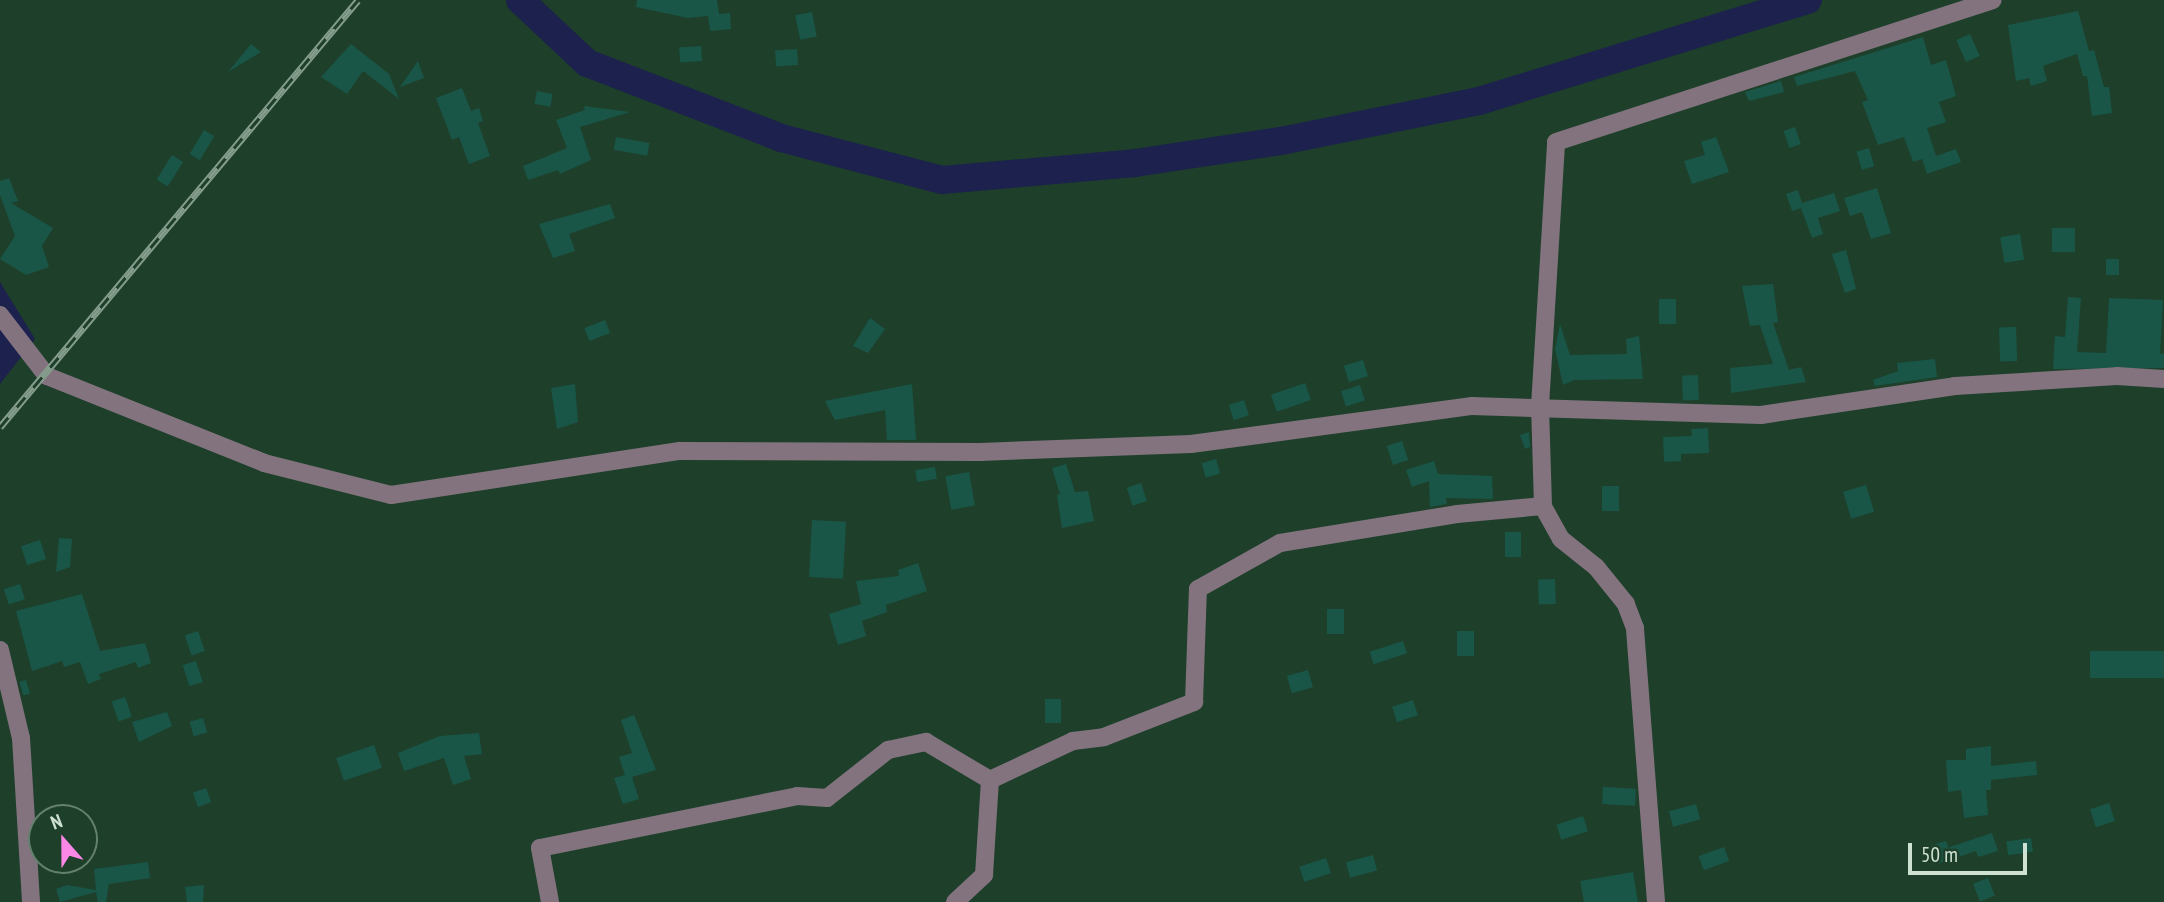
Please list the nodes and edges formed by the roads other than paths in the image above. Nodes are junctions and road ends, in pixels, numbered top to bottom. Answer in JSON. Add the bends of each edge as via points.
{"nodes":[{"id":1,"x":1992,"y":0,"type":"edge"},
{"id":2,"x":0,"y":315,"type":"edge"},
{"id":3,"x":2164,"y":379,"type":"edge"},
{"id":4,"x":1540,"y":406,"type":"junction"},
{"id":5,"x":1543,"y":506,"type":"junction"},
{"id":6,"x":0,"y":650,"type":"edge"},
{"id":7,"x":990,"y":780,"type":"junction"},
{"id":8,"x":31,"y":902,"type":"edge"},
{"id":9,"x":550,"y":902,"type":"edge"},
{"id":10,"x":955,"y":902,"type":"edge"},
{"id":11,"x":1656,"y":902,"type":"edge"}],
"edges":[{"from":1,"to":4,"type":"street","via":[[1556,142]]},
{"from":2,"to":4,"type":"street","via":[[47,376],[264,463],[391,495],[680,451],[980,452],[1191,444],[1472,406]]},
{"from":3,"to":4,"type":"street","via":[[2118,376],[1955,386],[1762,415]]},
{"from":4,"to":5,"type":"street"},
{"from":5,"to":7,"type":"street","via":[[1457,514],[1280,543],[1198,589],[1194,702],[1104,737],[1073,741]]},
{"from":5,"to":11,"type":"street","via":[[1560,539],[1596,567],[1626,604],[1635,628]]},
{"from":6,"to":8,"type":"street","via":[[21,738]]},
{"from":7,"to":9,"type":"street","via":[[926,742],[888,750],[827,798],[797,796],[540,848]]},
{"from":7,"to":10,"type":"street","via":[[984,875]]}]}
